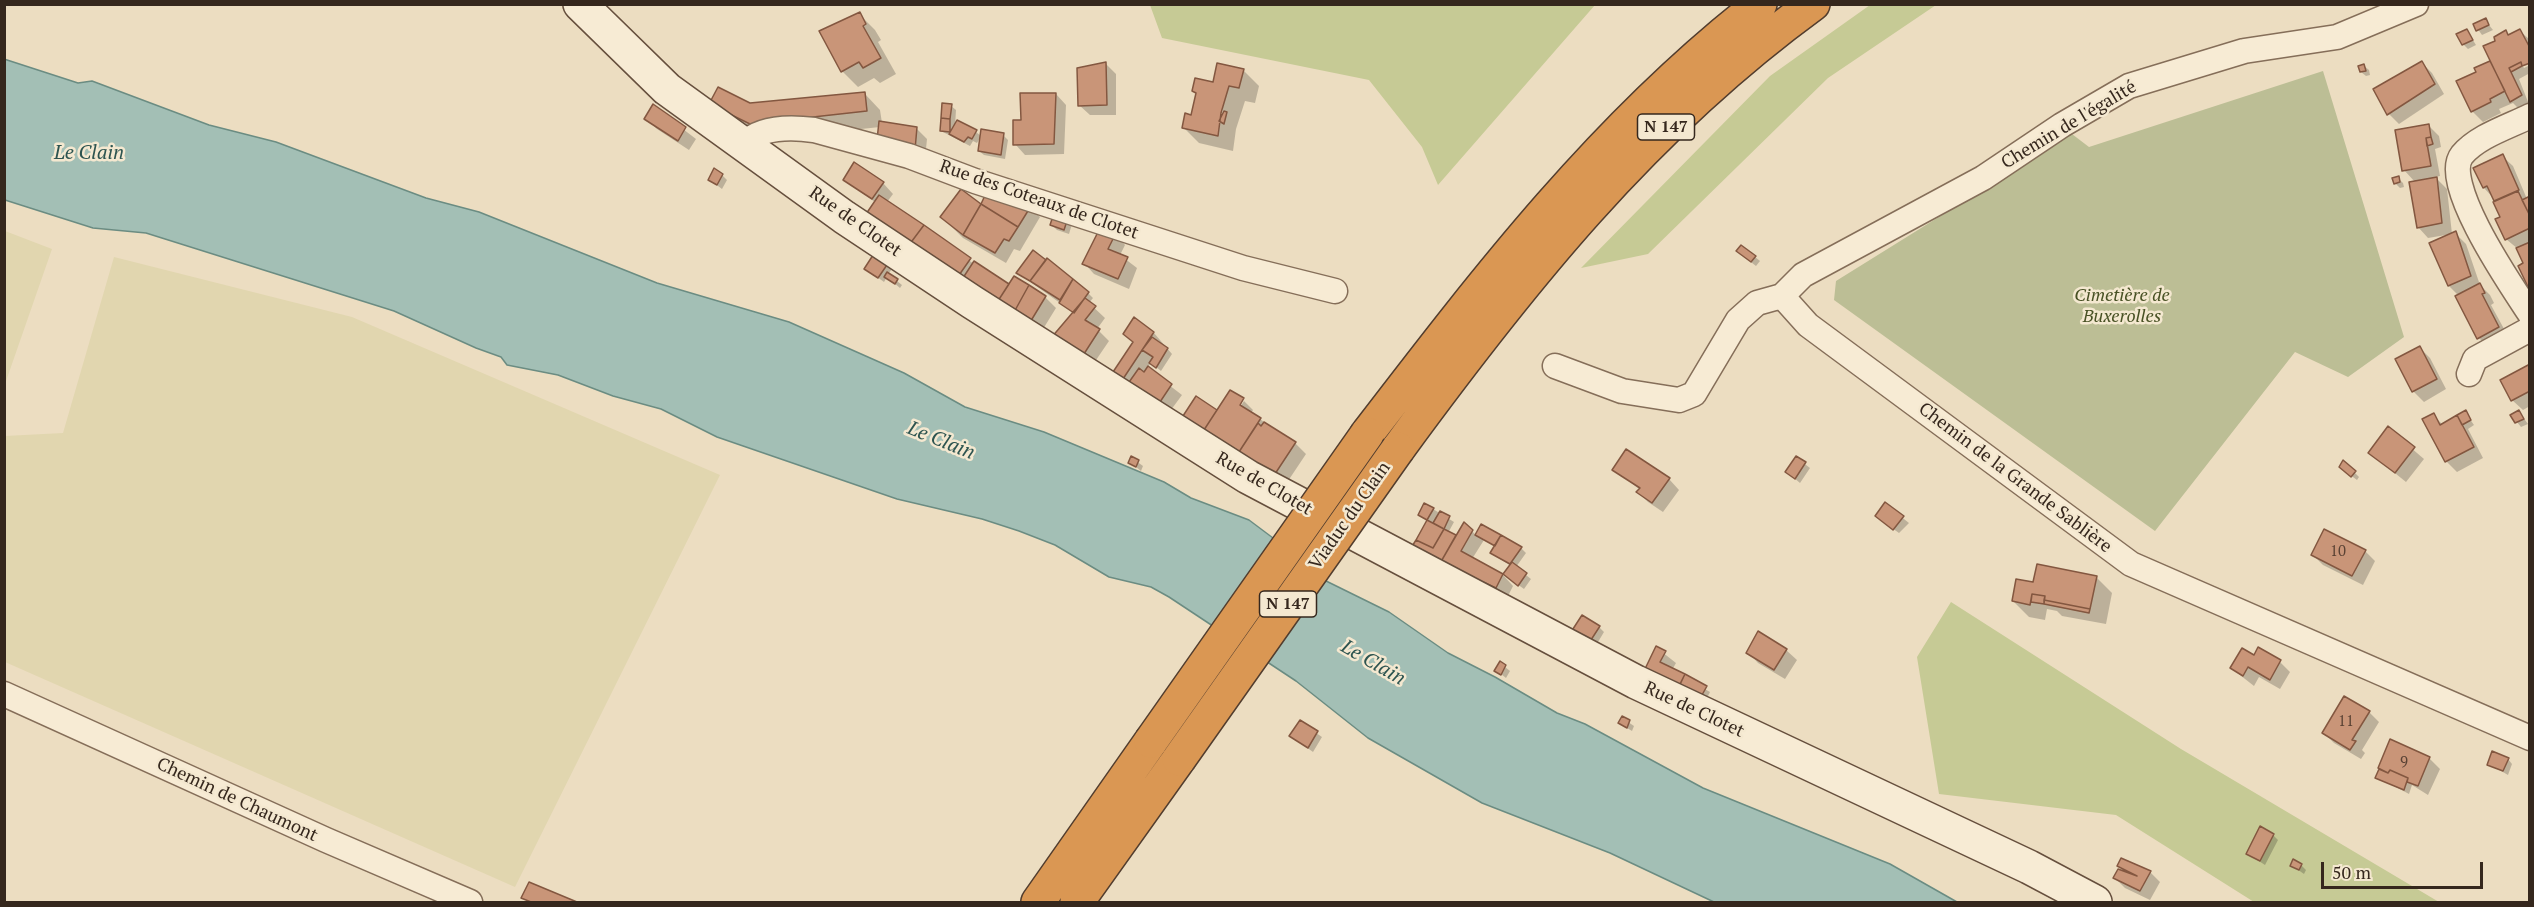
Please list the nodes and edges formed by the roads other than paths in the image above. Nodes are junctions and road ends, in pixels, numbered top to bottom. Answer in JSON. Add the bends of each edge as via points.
{"nodes":[{"id":1,"x":580,"y":4,"type":"edge"},
{"id":2,"x":1760,"y":4,"type":"edge"},
{"id":3,"x":1813,"y":4,"type":"edge"},
{"id":4,"x":2416,"y":4,"type":"edge"},
{"id":5,"x":2529,"y":116,"type":"edge"},
{"id":6,"x":744,"y":144,"type":"junction"},
{"id":7,"x":1335,"y":291,"type":"dead end"},
{"id":8,"x":1782,"y":296,"type":"junction"},
{"id":9,"x":2529,"y":314,"type":"edge"},
{"id":10,"x":2529,"y":329,"type":"edge"},
{"id":11,"x":1555,"y":366,"type":"dead end"},
{"id":12,"x":2469,"y":374,"type":"dead end"},
{"id":13,"x":4,"y":694,"type":"edge"},
{"id":14,"x":2529,"y":738,"type":"edge"},
{"id":15,"x":470,"y":903,"type":"edge"},
{"id":16,"x":1038,"y":903,"type":"edge"},
{"id":17,"x":1077,"y":903,"type":"edge"},
{"id":18,"x":2095,"y":903,"type":"edge"}],
"edges":[{"from":1,"to":6,"type":"main road","name":"Rue de Clotet","via":[[667,89]]},
{"from":2,"to":16,"type":"highway","name":"Viaduc du Clain","number":"N 147","bridge":true,"via":[[1647,101],[1524,235],[1366,434]]},
{"from":3,"to":17,"type":"highway","name":"Viaduc du Clain","number":"N 147","bridge":true,"via":[[1713,82],[1624,169],[1508,303],[1398,449]]},
{"from":4,"to":8,"type":"street","name":"Chemin de l'égalité","via":[[2337,38],[2244,51],[2129,86],[1983,177],[1803,275]]},
{"from":5,"to":9,"type":"street","via":[[2475,143],[2460,156],[2458,176],[2481,238]]},
{"from":6,"to":7,"type":"street","name":"Rue des Coteaux de Clotet","via":[[765,131],[814,130],[909,156],[1243,268]]},
{"from":6,"to":18,"type":"main road","name":"Rue de Clotet","via":[[844,217],[972,302],[1248,477],[1636,682],[2029,867]]},
{"from":8,"to":11,"type":"street","via":[[1757,303],[1738,320],[1694,394],[1679,400],[1622,391]]},
{"from":8,"to":14,"type":"street","name":"Chemin de la Grande Sablière","via":[[1808,325],[2131,564]]},
{"from":10,"to":12,"type":"street","via":[[2475,359]]},
{"from":13,"to":15,"type":"street","name":"Chemin de Chaumont"}]}
